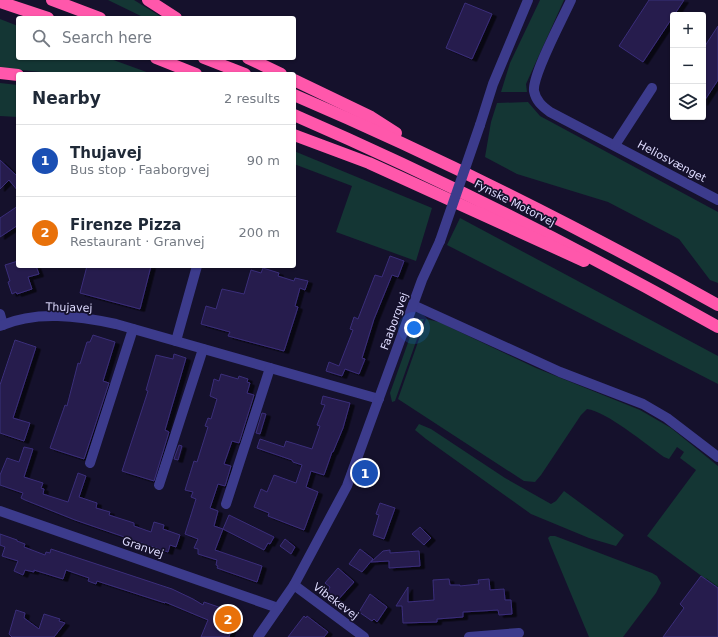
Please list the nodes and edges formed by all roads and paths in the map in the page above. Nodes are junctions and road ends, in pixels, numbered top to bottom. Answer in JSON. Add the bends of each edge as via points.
{"nodes":[{"id":1,"x":52,"y":0,"type":"edge"},
{"id":2,"x":148,"y":0,"type":"edge"},
{"id":3,"x":528,"y":0,"type":"edge"},
{"id":4,"x":571,"y":0,"type":"edge"},
{"id":5,"x":0,"y":2,"type":"edge"},
{"id":6,"x":42,"y":16,"type":"edge"},
{"id":7,"x":95,"y":16,"type":"edge"},
{"id":8,"x":173,"y":16,"type":"edge"},
{"id":9,"x":161,"y":60,"type":"edge"},
{"id":10,"x":209,"y":60,"type":"edge"},
{"id":11,"x":252,"y":60,"type":"edge"},
{"id":12,"x":191,"y":72,"type":"edge"},
{"id":13,"x":240,"y":72,"type":"edge"},
{"id":14,"x":277,"y":72,"type":"edge"},
{"id":15,"x":0,"y":73,"type":"edge"},
{"id":16,"x":16,"y":76,"type":"edge"},
{"id":17,"x":16,"y":76,"type":"edge"},
{"id":18,"x":0,"y":77,"type":"edge"},
{"id":19,"x":296,"y":81,"type":"edge"},
{"id":20,"x":652,"y":88,"type":"dead end"},
{"id":21,"x":296,"y":96,"type":"edge"},
{"id":22,"x":296,"y":116,"type":"edge"},
{"id":23,"x":296,"y":136,"type":"edge"},
{"id":24,"x":615,"y":145,"type":"junction"},
{"id":25,"x":442,"y":161,"type":"junction"},
{"id":26,"x":718,"y":200,"type":"edge"},
{"id":27,"x":196,"y":268,"type":"edge"},
{"id":28,"x":646,"y":286,"type":"junction"},
{"id":29,"x":413,"y":305,"type":"junction"},
{"id":30,"x":718,"y":305,"type":"edge"},
{"id":31,"x":0,"y":314,"type":"edge"},
{"id":32,"x":2,"y":326,"type":"edge"},
{"id":33,"x":718,"y":327,"type":"edge"},
{"id":34,"x":133,"y":329,"type":"junction"},
{"id":35,"x":176,"y":341,"type":"junction"},
{"id":36,"x":203,"y":349,"type":"junction"},
{"id":37,"x":270,"y":368,"type":"junction"},
{"id":38,"x":379,"y":399,"type":"junction"},
{"id":39,"x":718,"y":457,"type":"edge"},
{"id":40,"x":90,"y":463,"type":"dead end"},
{"id":41,"x":159,"y":485,"type":"dead end"},
{"id":42,"x":226,"y":504,"type":"dead end"},
{"id":43,"x":0,"y":511,"type":"edge"},
{"id":44,"x":294,"y":585,"type":"junction"},
{"id":45,"x":278,"y":608,"type":"junction"},
{"id":46,"x":519,"y":633,"type":"dead end"},
{"id":47,"x":258,"y":637,"type":"edge"},
{"id":48,"x":364,"y":637,"type":"edge"},
{"id":49,"x":469,"y":637,"type":"edge"}],
"edges":[{"from":1,"to":7,"type":"highway"},
{"from":2,"to":8,"type":"highway"},
{"from":3,"to":29,"type":"street","name":"Faaborgvej","bridge":true,"via":[[493,84],[440,240]]},
{"from":4,"to":24,"type":"street","name":"Heliosvænget","via":[[534,83],[536,98],[550,112]]},
{"from":5,"to":6,"type":"highway"},
{"from":9,"to":12,"type":"highway"},
{"from":10,"to":13,"type":"highway"},
{"from":11,"to":14,"type":"highway"},
{"from":15,"to":16,"type":"highway"},
{"from":17,"to":18,"type":"highway"},
{"from":19,"to":25,"type":"highway","via":[[371,118]]},
{"from":20,"to":24,"type":"street"},
{"from":21,"to":25,"type":"highway","name":"Fynske Motorvej"},
{"from":22,"to":28,"type":"highway","name":"Fynske Motorvej","via":[[525,222]]},
{"from":23,"to":28,"type":"highway","via":[[369,164],[565,254]]},
{"from":24,"to":26,"type":"street","name":"Heliosvænget"},
{"from":25,"to":30,"type":"highway","name":"Fynske Motorvej","via":[[636,259]]},
{"from":27,"to":35,"type":"street"},
{"from":28,"to":33,"type":"highway","name":"Fynske Motorvej"},
{"from":29,"to":38,"type":"street","name":"Faaborgvej"},
{"from":29,"to":39,"type":"street","via":[[560,372],[642,404],[667,418]]},
{"from":31,"to":32,"type":"street","name":"Thujavej"},
{"from":32,"to":34,"type":"street","name":"Thujavej","via":[[32,318],[58,316],[87,317]]},
{"from":34,"to":35,"type":"street","name":"Thujavej"},
{"from":34,"to":40,"type":"street"},
{"from":35,"to":36,"type":"street","name":"Thujavej"},
{"from":36,"to":37,"type":"street","name":"Thujavej"},
{"from":36,"to":41,"type":"street"},
{"from":37,"to":38,"type":"street","name":"Thujavej"},
{"from":37,"to":42,"type":"street"},
{"from":38,"to":44,"type":"street","name":"Faaborgvej","via":[[347,486]]},
{"from":43,"to":45,"type":"street","name":"Granvej"},
{"from":44,"to":45,"type":"street","name":"Faaborgvej"},
{"from":44,"to":48,"type":"street","name":"Vibekevej"},
{"from":45,"to":47,"type":"street","name":"Faaborgvej"},
{"from":46,"to":49,"type":"street"}]}
